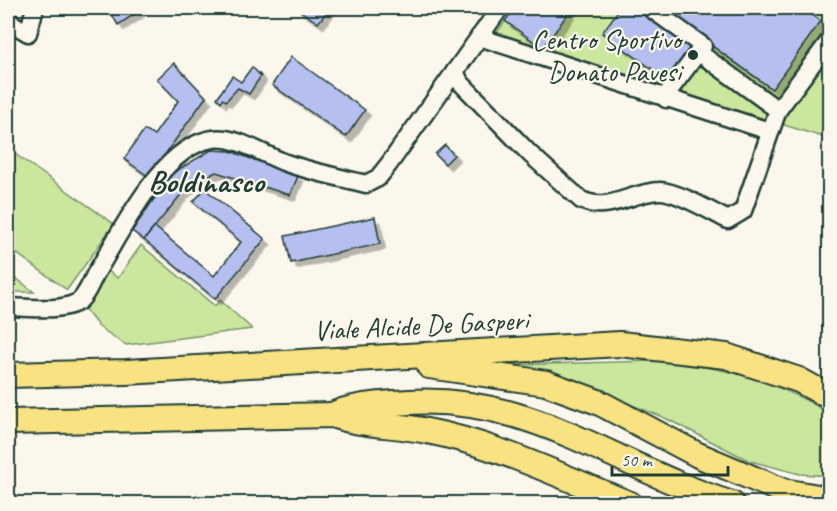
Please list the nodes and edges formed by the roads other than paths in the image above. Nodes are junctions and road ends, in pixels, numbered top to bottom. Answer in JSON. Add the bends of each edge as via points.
{"nodes":[{"id":1,"x":35,"y":8,"type":"edge"},
{"id":2,"x":500,"y":8,"type":"edge"},
{"id":3,"x":650,"y":8,"type":"edge"},
{"id":4,"x":8,"y":21,"type":"edge"},
{"id":5,"x":479,"y":38,"type":"junction"},
{"id":6,"x":830,"y":40,"type":"edge"},
{"id":7,"x":698,"y":52,"type":"junction"},
{"id":8,"x":455,"y":71,"type":"junction"},
{"id":9,"x":666,"y":99,"type":"junction"},
{"id":10,"x":778,"y":110,"type":"junction"},
{"id":11,"x":769,"y":131,"type":"junction"},
{"id":12,"x":8,"y":307,"type":"edge"},
{"id":13,"x":300,"y":362,"type":"junction"},
{"id":14,"x":8,"y":375,"type":"edge"},
{"id":15,"x":830,"y":398,"type":"edge"},
{"id":16,"x":332,"y":415,"type":"junction"},
{"id":17,"x":8,"y":422,"type":"edge"},
{"id":18,"x":676,"y":483,"type":"junction"},
{"id":19,"x":830,"y":499,"type":"edge"},
{"id":20,"x":630,"y":504,"type":"edge"},
{"id":21,"x":705,"y":504,"type":"edge"},
{"id":22,"x":732,"y":504,"type":"edge"}],
"edges":[{"from":1,"to":4,"type":"street","via":[[28,33]]},
{"from":2,"to":5,"type":"street"},
{"from":3,"to":7,"type":"street","via":[[703,46]]},
{"from":5,"to":8,"type":"street"},
{"from":5,"to":9,"type":"street"},
{"from":6,"to":10,"type":"street"},
{"from":7,"to":9,"type":"street"},
{"from":7,"to":10,"type":"street"},
{"from":8,"to":11,"type":"street","via":[[460,82],[530,154],[590,204],[609,204],[661,190],[733,219],[743,211]]},
{"from":8,"to":12,"type":"street","via":[[378,178],[366,184],[283,162],[247,146],[215,138],[197,144],[162,171],[80,300],[65,306]]},
{"from":9,"to":11,"type":"street"},
{"from":10,"to":11,"type":"street"},
{"from":13,"to":14,"type":"highway","name":"Viale Alcide De Gasperi"},
{"from":13,"to":15,"type":"highway","name":"Viale Alcide De Gasperi","via":[[620,344],[726,356],[798,381]]},
{"from":13,"to":19,"type":"highway","via":[[431,367],[546,383],[598,402],[698,456],[772,487]]},
{"from":16,"to":17,"type":"highway"},
{"from":16,"to":18,"type":"highway","via":[[349,408],[413,401],[467,403],[551,425]]},
{"from":16,"to":20,"type":"highway","via":[[473,443]]},
{"from":18,"to":21,"type":"highway"},
{"from":18,"to":22,"type":"highway"}]}
